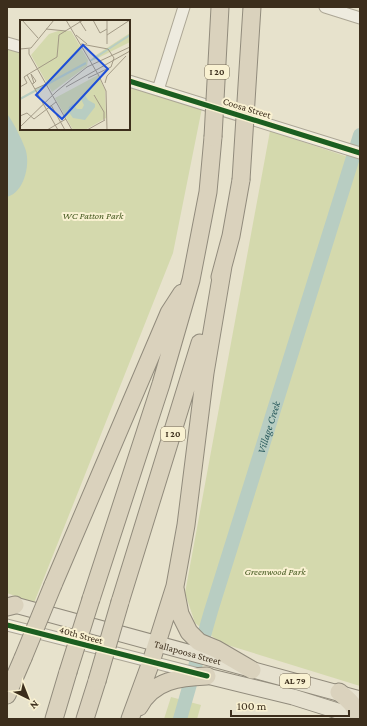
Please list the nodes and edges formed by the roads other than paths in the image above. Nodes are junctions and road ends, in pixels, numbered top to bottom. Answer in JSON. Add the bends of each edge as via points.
{"nodes":[{"id":1,"x":184,"y":7,"type":"edge"},
{"id":2,"x":220,"y":7,"type":"edge"},
{"id":3,"x":252,"y":7,"type":"edge"},
{"id":4,"x":325,"y":7,"type":"edge"},
{"id":5,"x":360,"y":18,"type":"edge"},
{"id":6,"x":7,"y":43,"type":"edge"},
{"id":7,"x":20,"y":47,"type":"edge"},
{"id":8,"x":130,"y":81,"type":"edge"},
{"id":9,"x":158,"y":90,"type":"junction"},
{"id":10,"x":360,"y":153,"type":"edge"},
{"id":11,"x":223,"y":266,"type":"junction"},
{"id":12,"x":191,"y":280,"type":"junction"},
{"id":13,"x":175,"y":586,"type":"junction"},
{"id":14,"x":10,"y":605,"type":"edge"},
{"id":15,"x":7,"y":625,"type":"edge"},
{"id":16,"x":157,"y":643,"type":"junction"},
{"id":17,"x":214,"y":654,"type":"junction"},
{"id":18,"x":151,"y":662,"type":"junction"},
{"id":19,"x":252,"y":670,"type":"joint"},
{"id":20,"x":182,"y":674,"type":"junction"},
{"id":21,"x":207,"y":676,"type":"joint"},
{"id":22,"x":339,"y":692,"type":"junction"},
{"id":23,"x":7,"y":695,"type":"edge"},
{"id":24,"x":360,"y":699,"type":"edge"},
{"id":25,"x":54,"y":719,"type":"edge"},
{"id":26,"x":84,"y":719,"type":"edge"},
{"id":27,"x":131,"y":719,"type":"edge"},
{"id":28,"x":360,"y":719,"type":"edge"}],
"edges":[{"from":1,"to":9,"type":"street"},
{"from":2,"to":12,"type":"highway","number":"I 20","bridge":true,"via":[[208,192]]},
{"from":3,"to":11,"type":"highway","number":"I 20","bridge":true,"via":[[241,180],[232,236]]},
{"from":4,"to":5,"type":"street"},
{"from":6,"to":7,"type":"street"},
{"from":8,"to":9,"type":"street","name":"Coosa Street"},
{"from":9,"to":10,"type":"street","name":"Coosa Street"},
{"from":11,"to":13,"type":"highway"},
{"from":11,"to":26,"type":"highway","number":"I 20","bridge":true},
{"from":12,"to":23,"type":"highway","bridge":true,"via":[[169,313]]},
{"from":12,"to":25,"type":"highway","number":"I 20","bridge":true,"via":[[161,384]]},
{"from":13,"to":16,"type":"highway"},
{"from":13,"to":17,"type":"highway","via":[[180,614],[189,632]]},
{"from":14,"to":16,"type":"main road","name":"Tallapoosa Street"},
{"from":15,"to":18,"type":"street","name":"40th Street"},
{"from":16,"to":17,"type":"main road","name":"Tallapoosa Street","via":[[186,651]]},
{"from":16,"to":18,"type":"highway"},
{"from":17,"to":19,"type":"highway"},
{"from":18,"to":20,"type":"street","name":"Tallapoosa Street"},
{"from":18,"to":27,"type":"highway"},
{"from":19,"to":22,"type":"main road","number":"AL 79"},
{"from":20,"to":21,"type":"highway"},
{"from":20,"to":27,"type":"highway","via":[[149,692]]},
{"from":21,"to":28,"type":"main road","name":"Tallapoosa Street","number":"AL 79","via":[[292,697]]},
{"from":22,"to":24,"type":"main road","number":"AL 79"},
{"from":22,"to":28,"type":"highway","via":[[351,702]]}]}
